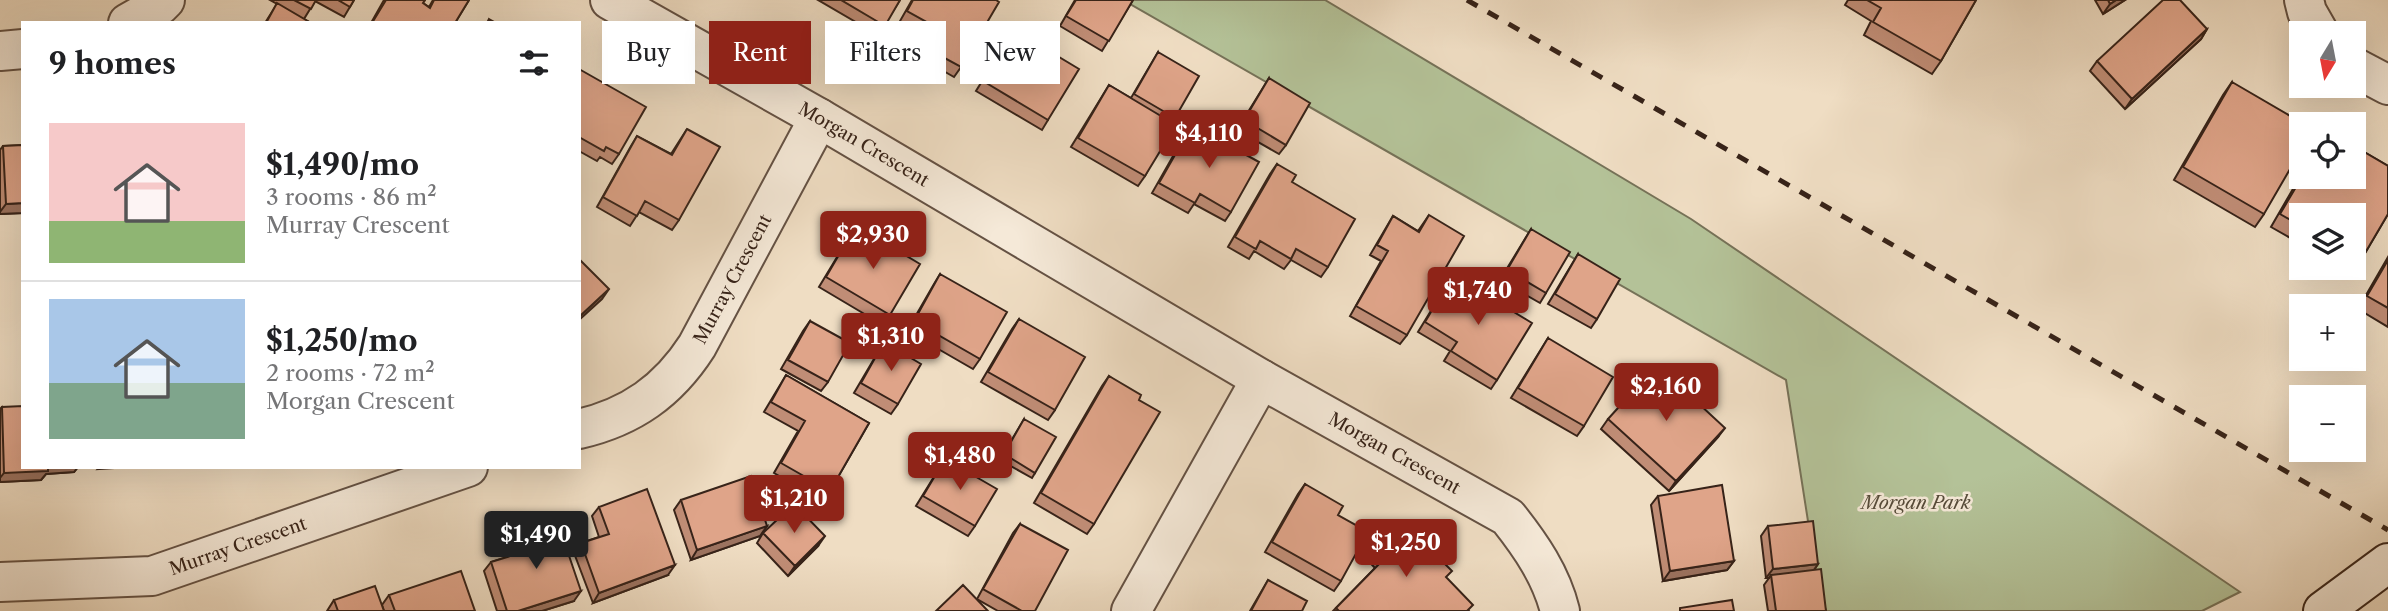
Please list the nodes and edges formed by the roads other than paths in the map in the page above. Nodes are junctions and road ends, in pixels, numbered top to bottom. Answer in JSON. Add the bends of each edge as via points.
{"nodes":[{"id":1,"x":165,"y":0,"type":"edge"},
{"id":2,"x":610,"y":0,"type":"edge"},
{"id":3,"x":2304,"y":0,"type":"edge"},
{"id":4,"x":132,"y":21,"type":"edge"},
{"id":5,"x":2312,"y":21,"type":"edge"},
{"id":6,"x":21,"y":49,"type":"edge"},
{"id":7,"x":0,"y":51,"type":"edge"},
{"id":8,"x":2366,"y":73,"type":"edge"},
{"id":9,"x":2388,"y":85,"type":"edge"},
{"id":10,"x":819,"y":118,"type":"junction"},
{"id":11,"x":1261,"y":379,"type":"junction"},
{"id":12,"x":581,"y":429,"type":"edge"},
{"id":13,"x":462,"y":469,"type":"edge"},
{"id":14,"x":2388,"y":563,"type":"edge"},
{"id":15,"x":0,"y":582,"type":"edge"},
{"id":16,"x":1131,"y":611,"type":"edge"},
{"id":17,"x":1560,"y":611,"type":"edge"},
{"id":18,"x":2323,"y":611,"type":"edge"}],
"edges":[{"from":1,"to":4,"type":"street"},
{"from":2,"to":10,"type":"street","name":"Morgan Crescent"},
{"from":3,"to":5,"type":"street"},
{"from":6,"to":7,"type":"street"},
{"from":8,"to":9,"type":"street"},
{"from":10,"to":11,"type":"street","name":"Morgan Crescent"},
{"from":10,"to":12,"type":"street","name":"Murray Crescent","via":[[685,365],[656,396],[631,412]]},
{"from":11,"to":16,"type":"street"},
{"from":11,"to":17,"type":"street","name":"Morgan Crescent","via":[[1507,517],[1545,571]]},
{"from":13,"to":15,"type":"street","name":"Murray Crescent","via":[[152,576]]},
{"from":14,"to":18,"type":"street"}]}
